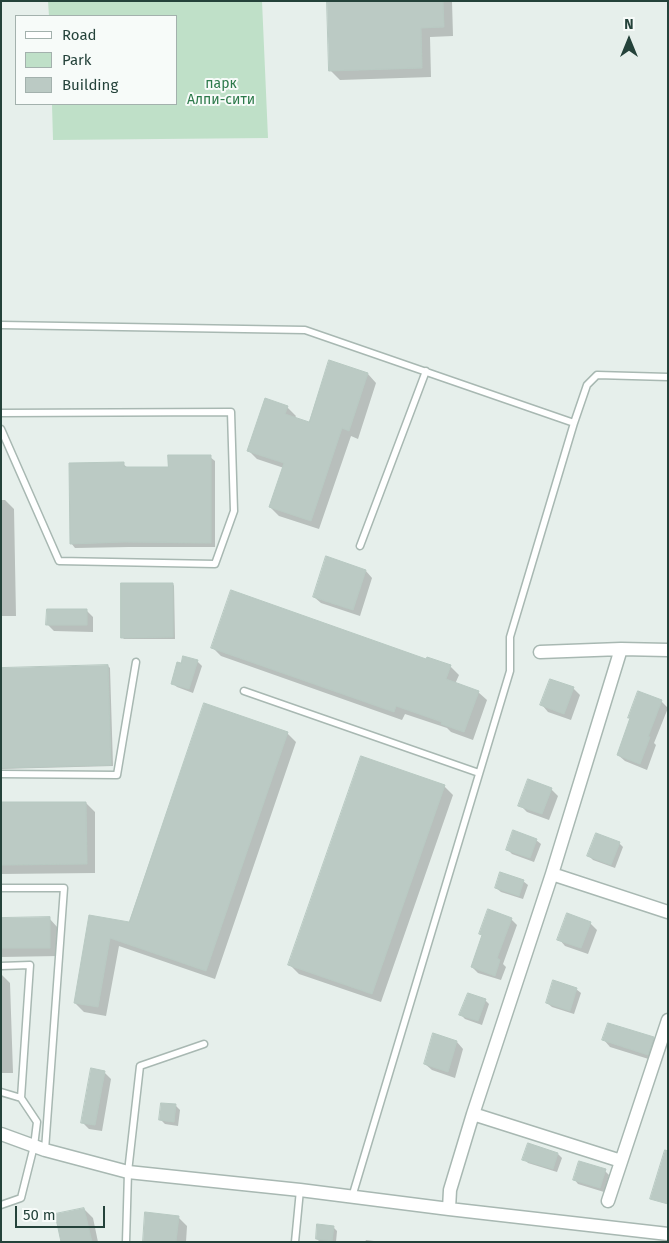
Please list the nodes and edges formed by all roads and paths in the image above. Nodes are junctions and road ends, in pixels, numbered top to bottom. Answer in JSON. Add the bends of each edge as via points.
{"nodes":[{"id":1,"x":1,"y":325,"type":"edge"},
{"id":2,"x":426,"y":371,"type":"junction"},
{"id":3,"x":668,"y":377,"type":"edge"},
{"id":4,"x":1,"y":413,"type":"edge"},
{"id":5,"x":574,"y":423,"type":"junction"},
{"id":6,"x":1,"y":429,"type":"edge"},
{"id":7,"x":360,"y":546,"type":"dead end"},
{"id":8,"x":621,"y":649,"type":"junction"},
{"id":9,"x":668,"y":650,"type":"edge"},
{"id":10,"x":540,"y":652,"type":"dead end"},
{"id":11,"x":136,"y":662,"type":"dead end"},
{"id":12,"x":244,"y":691,"type":"dead end"},
{"id":13,"x":479,"y":773,"type":"junction"},
{"id":14,"x":1,"y":774,"type":"edge"},
{"id":15,"x":552,"y":874,"type":"junction"},
{"id":16,"x":1,"y":888,"type":"edge"},
{"id":17,"x":668,"y":912,"type":"edge"},
{"id":18,"x":1,"y":966,"type":"edge"},
{"id":19,"x":668,"y":1020,"type":"edge"},
{"id":20,"x":204,"y":1044,"type":"dead end"},
{"id":21,"x":1,"y":1092,"type":"edge"},
{"id":22,"x":21,"y":1098,"type":"junction"},
{"id":23,"x":473,"y":1114,"type":"junction"},
{"id":24,"x":1,"y":1134,"type":"edge"},
{"id":25,"x":39,"y":1148,"type":"junction"},
{"id":26,"x":620,"y":1161,"type":"junction"},
{"id":27,"x":128,"y":1172,"type":"junction"},
{"id":28,"x":300,"y":1190,"type":"junction"},
{"id":29,"x":352,"y":1197,"type":"junction"},
{"id":30,"x":608,"y":1201,"type":"dead end"},
{"id":31,"x":1,"y":1205,"type":"edge"},
{"id":32,"x":449,"y":1209,"type":"junction"},
{"id":33,"x":668,"y":1234,"type":"edge"},
{"id":34,"x":126,"y":1242,"type":"edge"},
{"id":35,"x":295,"y":1242,"type":"edge"}],
"edges":[{"from":1,"to":2,"type":"lane","via":[[305,330]]},
{"from":2,"to":5,"type":"lane"},
{"from":2,"to":7,"type":"lane"},
{"from":3,"to":5,"type":"lane","via":[[597,375],[586,385]]},
{"from":4,"to":6,"type":"lane","via":[[231,412],[234,512],[215,564],[59,561]]},
{"from":5,"to":13,"type":"lane","via":[[510,637],[510,671]]},
{"from":8,"to":9,"type":"street"},
{"from":8,"to":10,"type":"street"},
{"from":8,"to":15,"type":"street"},
{"from":11,"to":14,"type":"lane","via":[[117,775]]},
{"from":12,"to":13,"type":"lane"},
{"from":13,"to":29,"type":"lane"},
{"from":15,"to":17,"type":"street"},
{"from":15,"to":23,"type":"street"},
{"from":16,"to":25,"type":"lane","via":[[64,888]]},
{"from":18,"to":22,"type":"lane","via":[[30,964]]},
{"from":19,"to":26,"type":"street"},
{"from":20,"to":27,"type":"lane","via":[[140,1066]]},
{"from":21,"to":22,"type":"lane"},
{"from":22,"to":25,"type":"lane","via":[[37,1122]]},
{"from":23,"to":26,"type":"street"},
{"from":23,"to":32,"type":"street","via":[[450,1190]]},
{"from":24,"to":25,"type":"street"},
{"from":25,"to":27,"type":"street"},
{"from":25,"to":31,"type":"lane","via":[[20,1198]]},
{"from":26,"to":30,"type":"street"},
{"from":27,"to":28,"type":"street"},
{"from":27,"to":34,"type":"lane"},
{"from":28,"to":29,"type":"street"},
{"from":28,"to":35,"type":"lane"},
{"from":29,"to":32,"type":"street"},
{"from":32,"to":33,"type":"street"}]}
